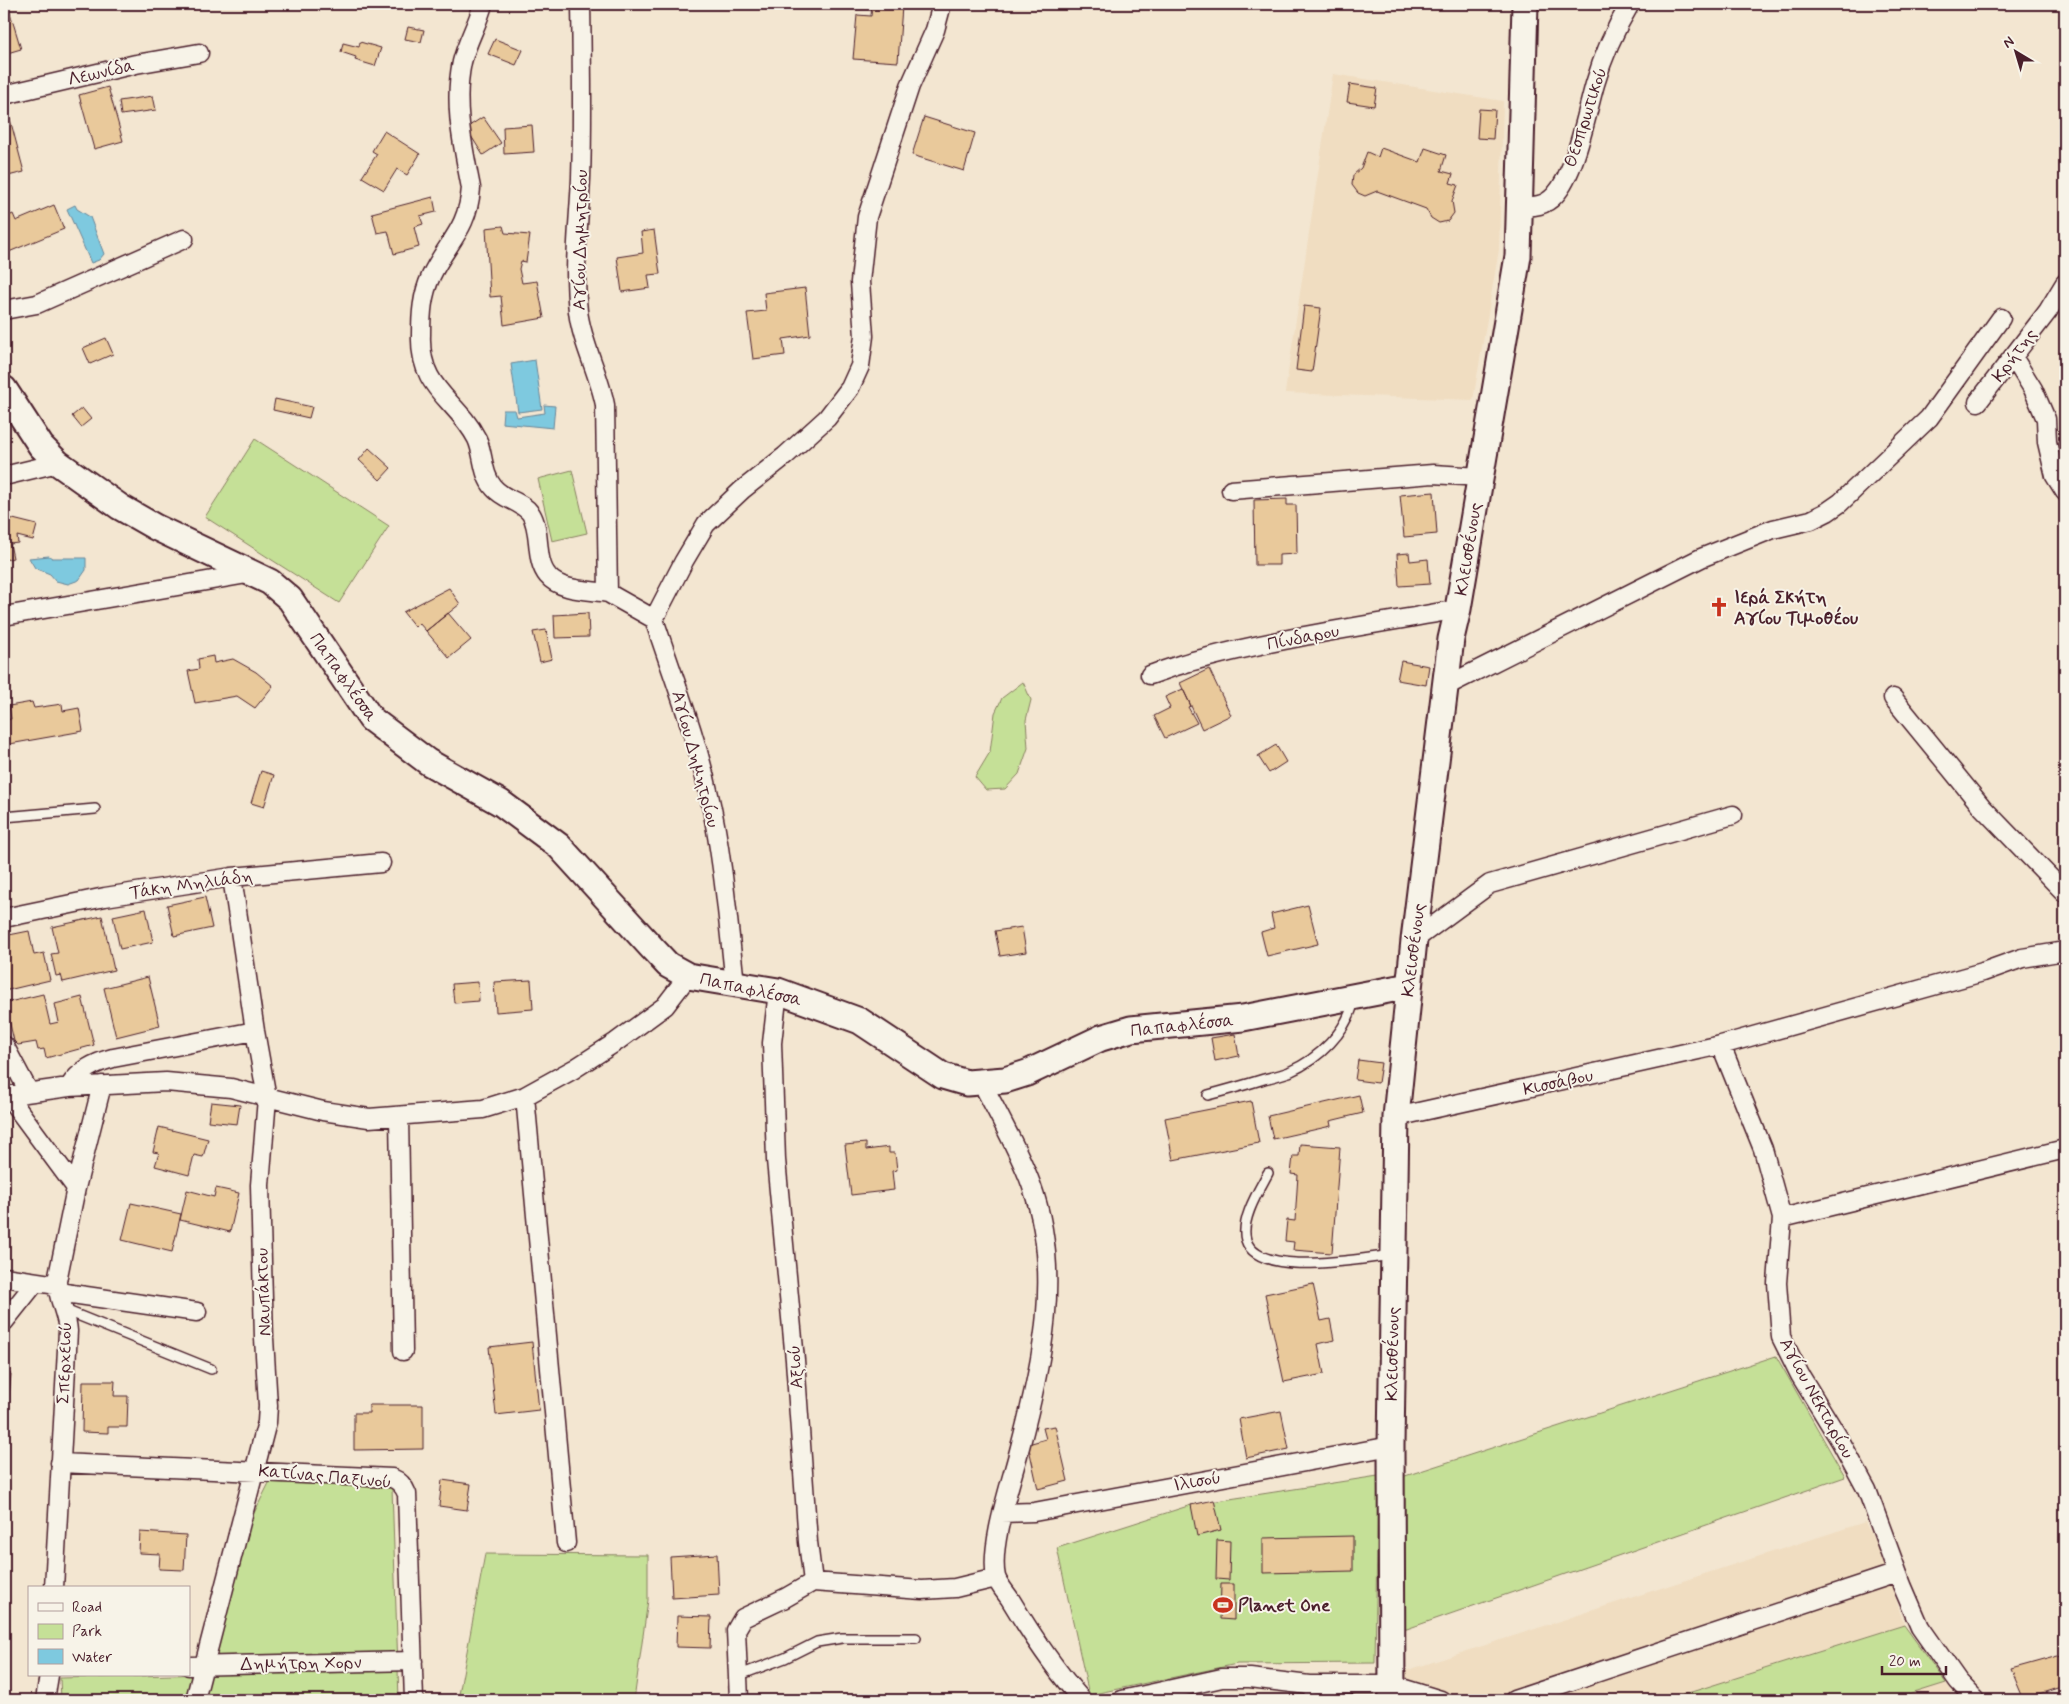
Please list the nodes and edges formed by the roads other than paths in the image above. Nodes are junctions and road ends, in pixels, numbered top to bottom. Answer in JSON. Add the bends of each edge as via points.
{"nodes":[{"id":1,"x":483,"y":4,"type":"edge"},
{"id":2,"x":582,"y":4,"type":"edge"},
{"id":3,"x":942,"y":4,"type":"edge"},
{"id":4,"x":1525,"y":4,"type":"edge"},
{"id":5,"x":1630,"y":4,"type":"edge"},
{"id":6,"x":199,"y":53,"type":"dead end"},
{"id":7,"x":4,"y":95,"type":"edge"},
{"id":8,"x":1520,"y":206,"type":"junction"},
{"id":9,"x":184,"y":240,"type":"dead end"},
{"id":10,"x":2065,"y":283,"type":"edge"},
{"id":11,"x":4,"y":310,"type":"edge"},
{"id":12,"x":2001,"y":318,"type":"dead end"},
{"id":13,"x":2013,"y":357,"type":"junction"},
{"id":14,"x":4,"y":389,"type":"edge"},
{"id":15,"x":1978,"y":402,"type":"dead end"},
{"id":16,"x":58,"y":463,"type":"junction"},
{"id":17,"x":4,"y":476,"type":"edge"},
{"id":18,"x":1480,"y":477,"type":"junction"},
{"id":19,"x":1231,"y":490,"type":"dead end"},
{"id":20,"x":2065,"y":492,"type":"edge"},
{"id":21,"x":254,"y":573,"type":"junction"},
{"id":22,"x":608,"y":593,"type":"junction"},
{"id":23,"x":1458,"y":610,"type":"junction"},
{"id":24,"x":4,"y":616,"type":"edge"},
{"id":25,"x":654,"y":619,"type":"junction"},
{"id":26,"x":1150,"y":675,"type":"dead end"},
{"id":27,"x":1446,"y":686,"type":"junction"},
{"id":28,"x":1893,"y":698,"type":"dead end"},
{"id":29,"x":95,"y":810,"type":"dead end"},
{"id":30,"x":1733,"y":815,"type":"dead end"},
{"id":31,"x":4,"y":817,"type":"edge"},
{"id":32,"x":381,"y":863,"type":"dead end"},
{"id":33,"x":232,"y":877,"type":"junction"},
{"id":34,"x":2065,"y":893,"type":"edge"},
{"id":35,"x":4,"y":918,"type":"edge"},
{"id":36,"x":1414,"y":940,"type":"junction"},
{"id":37,"x":2065,"y":951,"type":"edge"},
{"id":38,"x":688,"y":976,"type":"junction"},
{"id":39,"x":735,"y":984,"type":"junction"},
{"id":40,"x":1409,"y":986,"type":"junction"},
{"id":41,"x":778,"y":991,"type":"junction"},
{"id":42,"x":1354,"y":998,"type":"junction"},
{"id":43,"x":254,"y":1031,"type":"junction"},
{"id":44,"x":4,"y":1045,"type":"edge"},
{"id":45,"x":1721,"y":1045,"type":"junction"},
{"id":46,"x":982,"y":1082,"type":"junction"},
{"id":47,"x":102,"y":1085,"type":"junction"},
{"id":48,"x":69,"y":1087,"type":"junction"},
{"id":49,"x":30,"y":1092,"type":"junction"},
{"id":50,"x":1208,"y":1095,"type":"dead end"},
{"id":51,"x":6,"y":1096,"type":"edge"},
{"id":52,"x":525,"y":1096,"type":"junction"},
{"id":53,"x":267,"y":1098,"type":"junction"},
{"id":54,"x":399,"y":1116,"type":"junction"},
{"id":55,"x":1396,"y":1117,"type":"junction"},
{"id":56,"x":2065,"y":1150,"type":"edge"},
{"id":57,"x":1268,"y":1173,"type":"dead end"},
{"id":58,"x":76,"y":1188,"type":"junction"},
{"id":59,"x":1782,"y":1218,"type":"junction"},
{"id":60,"x":1394,"y":1255,"type":"junction"},
{"id":61,"x":4,"y":1277,"type":"edge"},
{"id":62,"x":35,"y":1283,"type":"junction"},
{"id":63,"x":57,"y":1289,"type":"junction"},
{"id":64,"x":65,"y":1310,"type":"junction"},
{"id":65,"x":197,"y":1312,"type":"dead end"},
{"id":66,"x":4,"y":1322,"type":"edge"},
{"id":67,"x":404,"y":1351,"type":"dead end"},
{"id":68,"x":211,"y":1369,"type":"dead end"},
{"id":69,"x":1390,"y":1446,"type":"junction"},
{"id":70,"x":60,"y":1463,"type":"junction"},
{"id":71,"x":254,"y":1471,"type":"junction"},
{"id":72,"x":1002,"y":1513,"type":"junction"},
{"id":73,"x":566,"y":1543,"type":"dead end"},
{"id":74,"x":1897,"y":1573,"type":"junction"},
{"id":75,"x":996,"y":1578,"type":"junction"},
{"id":76,"x":813,"y":1582,"type":"junction"},
{"id":77,"x":54,"y":1586,"type":"edge"},
{"id":78,"x":916,"y":1638,"type":"dead end"},
{"id":79,"x":413,"y":1661,"type":"junction"},
{"id":80,"x":196,"y":1666,"type":"edge"},
{"id":81,"x":49,"y":1676,"type":"edge"},
{"id":82,"x":738,"y":1676,"type":"junction"},
{"id":83,"x":1309,"y":1693,"type":"edge"},
{"id":84,"x":1392,"y":1693,"type":"edge"},
{"id":85,"x":45,"y":1700,"type":"edge"},
{"id":86,"x":195,"y":1700,"type":"edge"},
{"id":87,"x":414,"y":1700,"type":"edge"},
{"id":88,"x":739,"y":1700,"type":"edge"},
{"id":89,"x":1082,"y":1700,"type":"edge"},
{"id":90,"x":1122,"y":1700,"type":"edge"},
{"id":91,"x":1441,"y":1700,"type":"edge"},
{"id":92,"x":1514,"y":1700,"type":"edge"},
{"id":93,"x":1976,"y":1700,"type":"edge"}],
"edges":[{"from":1,"to":22,"type":"street","via":[[466,47],[458,87],[470,201],[459,230],[427,284],[423,299],[422,358],[433,384],[474,434],[494,490],[531,515],[543,569],[548,576],[570,588]]},
{"from":2,"to":22,"type":"street","name":"Αγίου Δημητρίου","via":[[578,312],[605,405]]},
{"from":3,"to":25,"type":"street","via":[[935,30],[910,86],[867,217],[860,282],[864,336],[860,366],[850,388],[827,418],[706,524]]},
{"from":4,"to":8,"type":"main road","name":"Κλεισθένους"},
{"from":5,"to":8,"type":"street","name":"Θεσπρωτικού","via":[[1605,54],[1562,185],[1547,202],[1536,207]]},
{"from":6,"to":7,"type":"street","name":"Λεωνίδα","via":[[136,64]]},
{"from":8,"to":18,"type":"main road","name":"Κλεισθένους","via":[[1518,256]]},
{"from":9,"to":11,"type":"street","via":[[37,304]]},
{"from":10,"to":13,"type":"street","name":"Κρήτης"},
{"from":12,"to":27,"type":"street","via":[[1929,418],[1840,503],[1811,520],[1773,529],[1701,558]]},
{"from":13,"to":15,"type":"street","name":"Κρήτης"},
{"from":13,"to":20,"type":"street","via":[[2043,411],[2055,476]]},
{"from":14,"to":16,"type":"main road","name":"Παπαφλέσσα","via":[[41,446]]},
{"from":16,"to":17,"type":"street"},
{"from":16,"to":21,"type":"main road","name":"Παπαφλέσσα","via":[[120,507],[155,527]]},
{"from":18,"to":19,"type":"street","via":[[1432,474]]},
{"from":18,"to":23,"type":"main road","name":"Κλεισθένους"},
{"from":21,"to":24,"type":"street"},
{"from":21,"to":38,"type":"main road","name":"Παπαφλέσσα","via":[[290,599],[371,719],[428,762],[501,803],[553,841],[652,949],[668,965]]},
{"from":22,"to":25,"type":"street"},
{"from":23,"to":26,"type":"street","name":"Πίνδαρου","via":[[1240,649]]},
{"from":23,"to":27,"type":"main road","name":"Κλεισθένους"},
{"from":25,"to":39,"type":"street","name":"Αγίου Δημητρίου","via":[[709,794],[722,870]]},
{"from":27,"to":36,"type":"main road","name":"Κλεισθένους"},
{"from":28,"to":34,"type":"street","via":[[1982,807]]},
{"from":29,"to":31,"type":"lane"},
{"from":30,"to":36,"type":"street","via":[[1495,882]]},
{"from":32,"to":33,"type":"street","name":"Τάκη Μηλιάδη"},
{"from":33,"to":35,"type":"street","name":"Τάκη Μηλιάδη","via":[[105,897]]},
{"from":33,"to":43,"type":"street","name":"Ναυπάκτου"},
{"from":36,"to":40,"type":"main road","name":"Κλεισθένους"},
{"from":37,"to":45,"type":"street","name":"Κισσάβου","via":[[2022,958],[1983,972]]},
{"from":38,"to":39,"type":"main road","name":"Παπαφλέσσα"},
{"from":38,"to":52,"type":"street","via":[[665,1006],[574,1069]]},
{"from":39,"to":41,"type":"main road","name":"Παπαφλέσσα"},
{"from":40,"to":42,"type":"main road","name":"Παπαφλέσσα"},
{"from":40,"to":55,"type":"main road","name":"Κλεισθένους"},
{"from":41,"to":46,"type":"main road","name":"Παπαφλέσσα","via":[[860,1021],[943,1076],[967,1083]]},
{"from":41,"to":76,"type":"street","name":"Αξιού","via":[[772,1042],[776,1160]]},
{"from":42,"to":46,"type":"main road","name":"Παπαφλέσσα","via":[[1243,1018],[1131,1029],[1101,1038],[1027,1073],[1005,1080]]},
{"from":42,"to":50,"type":"lane","via":[[1342,1029],[1313,1057],[1289,1072]]},
{"from":43,"to":48,"type":"street","via":[[95,1063],[75,1077]]},
{"from":43,"to":53,"type":"street","name":"Ναυπάκτου"},
{"from":44,"to":49,"type":"street"},
{"from":45,"to":55,"type":"street","name":"Κισσάβου"},
{"from":45,"to":59,"type":"street","name":"Αγίου Νεκταρίου","via":[[1763,1149]]},
{"from":46,"to":72,"type":"street","via":[[1032,1185],[1047,1261],[1048,1308],[1044,1336],[1026,1426]]},
{"from":47,"to":48,"type":"street"},
{"from":47,"to":53,"type":"street","via":[[196,1083]]},
{"from":47,"to":58,"type":"street"},
{"from":48,"to":49,"type":"street"},
{"from":49,"to":51,"type":"street"},
{"from":51,"to":58,"type":"street"},
{"from":52,"to":54,"type":"street","via":[[482,1109]]},
{"from":52,"to":73,"type":"street"},
{"from":53,"to":54,"type":"street","via":[[323,1111]]},
{"from":53,"to":71,"type":"street","name":"Ναυπάκτου","via":[[260,1185],[268,1406]]},
{"from":54,"to":67,"type":"street"},
{"from":55,"to":60,"type":"main road","name":"Κλεισθένους"},
{"from":56,"to":59,"type":"street"},
{"from":57,"to":60,"type":"lane","via":[[1251,1204],[1246,1230],[1246,1241],[1255,1254],[1274,1262],[1302,1264]]},
{"from":58,"to":63,"type":"street"},
{"from":59,"to":74,"type":"street","name":"Αγίου Νεκταρίου","via":[[1777,1283],[1781,1336],[1867,1490]]},
{"from":60,"to":69,"type":"main road","name":"Κλεισθένους"},
{"from":61,"to":62,"type":"street"},
{"from":62,"to":63,"type":"street"},
{"from":62,"to":66,"type":"street"},
{"from":63,"to":64,"type":"street","name":"Σπερχειού"},
{"from":63,"to":65,"type":"street"},
{"from":64,"to":68,"type":"lane"},
{"from":64,"to":70,"type":"street","name":"Σπερχειού","via":[[68,1331]]},
{"from":69,"to":72,"type":"street","name":"Ιλισού","via":[[1034,1512]]},
{"from":69,"to":84,"type":"main road","name":"Κλεισθένους"},
{"from":70,"to":71,"type":"street","name":"Κατίνας Παξινού"},
{"from":70,"to":77,"type":"street","name":"Σπερχειού"},
{"from":71,"to":79,"type":"street","name":"Κατίνας Παξινού","via":[[392,1478],[400,1483],[407,1494]]},
{"from":71,"to":80,"type":"street","name":"Ναυπάκτου"},
{"from":72,"to":75,"type":"street","via":[[995,1556]]},
{"from":74,"to":92,"type":"street"},
{"from":74,"to":93,"type":"street","name":"Αγίου Νεκταρίου","via":[[1920,1627]]},
{"from":75,"to":76,"type":"street","via":[[956,1588],[922,1590]]},
{"from":75,"to":89,"type":"street","via":[[1030,1632]]},
{"from":76,"to":82,"type":"street","via":[[743,1618],[736,1630]]},
{"from":78,"to":82,"type":"lane","via":[[842,1638],[817,1642]]},
{"from":79,"to":80,"type":"street","name":"Δημήτρη Χορν"},
{"from":79,"to":87,"type":"street","name":"Κατίνας Παξινού"},
{"from":80,"to":86,"type":"street","name":"Ναυπάκτου"},
{"from":81,"to":85,"type":"street"},
{"from":82,"to":88,"type":"street"},
{"from":83,"to":84,"type":"street"},
{"from":83,"to":90,"type":"street","via":[[1236,1677]]},
{"from":84,"to":91,"type":"street"}]}
